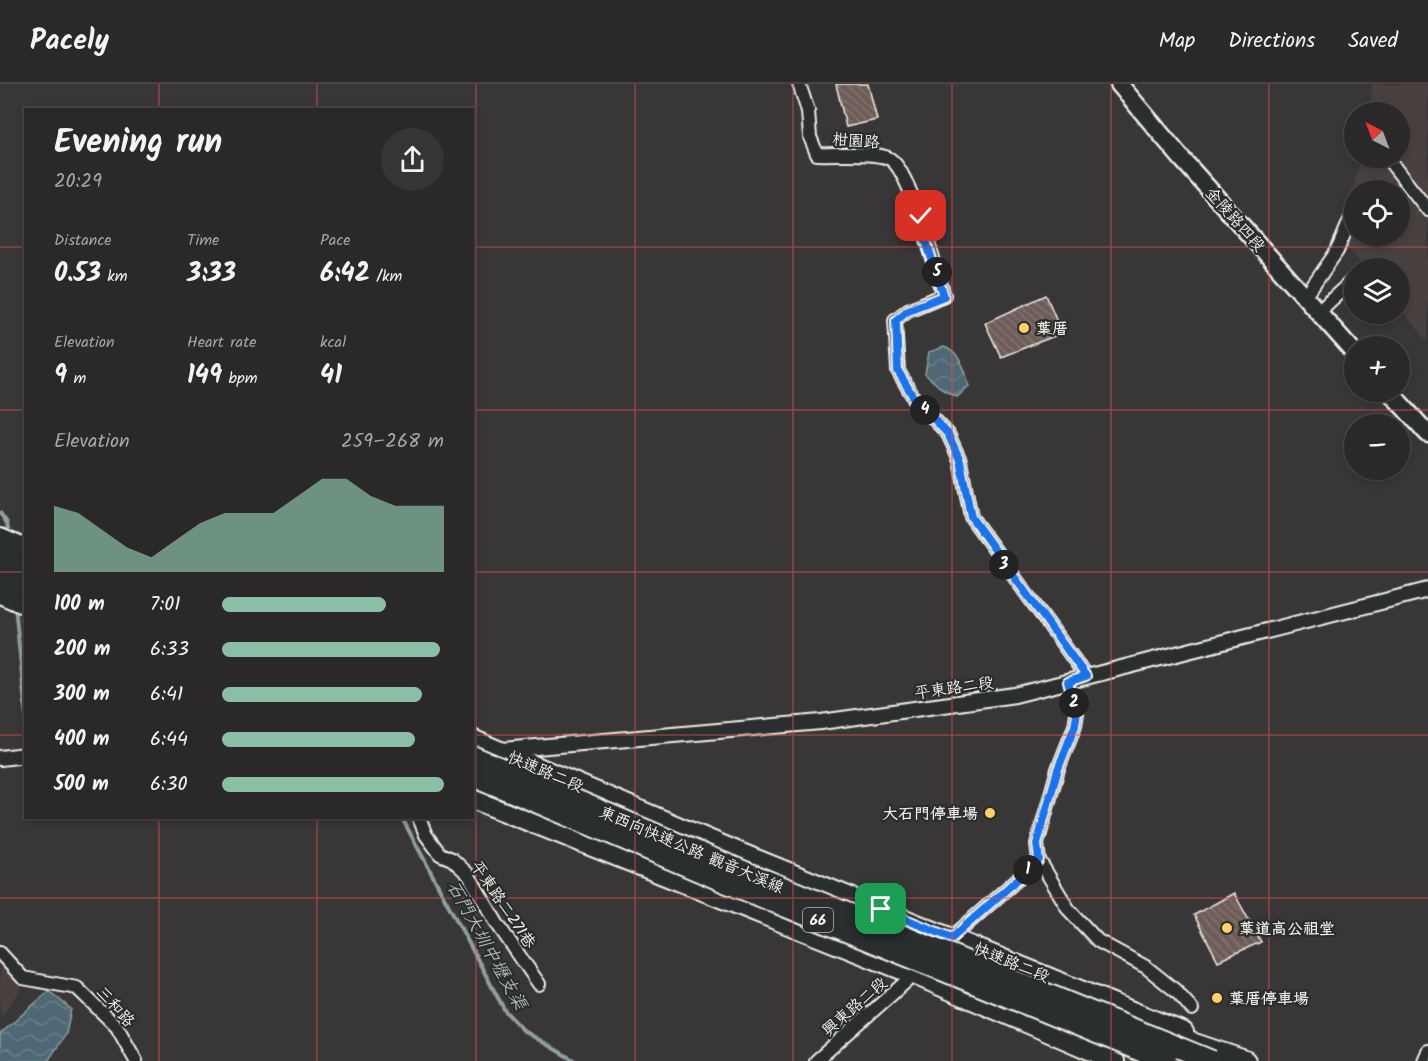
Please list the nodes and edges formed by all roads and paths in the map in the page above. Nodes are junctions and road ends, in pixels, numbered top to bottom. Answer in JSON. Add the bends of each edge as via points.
{"nodes":[{"id":1,"x":800,"y":84,"type":"edge"},
{"id":2,"x":1119,"y":84,"type":"edge"},
{"id":3,"x":1395,"y":168,"type":"edge"},
{"id":4,"x":1428,"y":210,"type":"edge"},
{"id":5,"x":1344,"y":235,"type":"edge"},
{"id":6,"x":1344,"y":288,"type":"edge"},
{"id":7,"x":1306,"y":296,"type":"junction"},
{"id":8,"x":1318,"y":312,"type":"junction"},
{"id":9,"x":1344,"y":341,"type":"edge"},
{"id":10,"x":1399,"y":402,"type":"edge"},
{"id":11,"x":1428,"y":434,"type":"edge"},
{"id":12,"x":0,"y":538,"type":"edge"},
{"id":13,"x":24,"y":548,"type":"edge"},
{"id":14,"x":0,"y":557,"type":"edge"},
{"id":15,"x":24,"y":567,"type":"edge"},
{"id":16,"x":0,"y":576,"type":"edge"},
{"id":17,"x":24,"y":585,"type":"edge"},
{"id":18,"x":1428,"y":590,"type":"edge"},
{"id":19,"x":0,"y":594,"type":"edge"},
{"id":20,"x":24,"y":604,"type":"edge"},
{"id":21,"x":1086,"y":676,"type":"junction"},
{"id":22,"x":1068,"y":682,"type":"junction"},
{"id":23,"x":474,"y":740,"type":"edge"},
{"id":24,"x":498,"y":750,"type":"junction"},
{"id":25,"x":474,"y":754,"type":"edge"},
{"id":26,"x":24,"y":755,"type":"edge"},
{"id":27,"x":474,"y":755,"type":"edge"},
{"id":28,"x":0,"y":758,"type":"edge"},
{"id":29,"x":474,"y":776,"type":"edge"},
{"id":30,"x":474,"y":800,"type":"edge"},
{"id":31,"x":418,"y":819,"type":"edge"},
{"id":32,"x":1039,"y":860,"type":"junction"},
{"id":33,"x":952,"y":938,"type":"junction"},
{"id":34,"x":0,"y":953,"type":"edge"},
{"id":35,"x":914,"y":975,"type":"junction"},
{"id":36,"x":539,"y":984,"type":"dead end"},
{"id":37,"x":1191,"y":1009,"type":"dead end"},
{"id":38,"x":1114,"y":1031,"type":"junction"},
{"id":39,"x":1428,"y":1052,"type":"edge"},
{"id":40,"x":136,"y":1061,"type":"edge"},
{"id":41,"x":816,"y":1061,"type":"edge"},
{"id":42,"x":1115,"y":1061,"type":"edge"},
{"id":43,"x":1155,"y":1061,"type":"edge"},
{"id":44,"x":1166,"y":1061,"type":"edge"},
{"id":45,"x":1212,"y":1061,"type":"edge"},
{"id":46,"x":1245,"y":1061,"type":"edge"},
{"id":47,"x":1252,"y":1061,"type":"edge"},
{"id":48,"x":1424,"y":1061,"type":"edge"}],
"edges":[{"from":1,"to":21,"type":"street","name":"柑園路","via":[[817,154],[880,156],[891,160],[903,173],[921,216],[944,296],[908,310],[896,320],[898,371],[914,398],[948,434],[960,460],[971,517]]},
{"from":2,"to":7,"type":"main road","name":"金陵路四段"},
{"from":3,"to":4,"type":"street"},
{"from":5,"to":7,"type":"street"},
{"from":6,"to":8,"type":"street"},
{"from":7,"to":8,"type":"main road","name":"金陵路四段"},
{"from":8,"to":9,"type":"main road","name":"金陵路四段"},
{"from":10,"to":11,"type":"main road"},
{"from":12,"to":13,"type":"main road"},
{"from":14,"to":15,"type":"highway"},
{"from":16,"to":17,"type":"highway"},
{"from":18,"to":21,"type":"street","name":"平東路二段"},
{"from":19,"to":20,"type":"main road"},
{"from":21,"to":22,"type":"street","name":"平東路二段"},
{"from":22,"to":24,"type":"street","name":"平東路二段","via":[[1015,695],[821,722]]},
{"from":22,"to":32,"type":"street","via":[[1077,713],[1075,726],[1058,769],[1037,844]]},
{"from":23,"to":24,"type":"main road","name":"快速路二段","number":"66"},
{"from":24,"to":25,"type":"street","name":"平東路二段"},
{"from":24,"to":33,"type":"main road","name":"快速路二段","number":"66"},
{"from":26,"to":28,"type":"street"},
{"from":27,"to":38,"type":"highway","name":"東西向快速公路 觀音大溪線","number":"66","bridge":true},
{"from":29,"to":38,"type":"highway","name":"東西向快速公路 觀音大溪線","number":"66","bridge":true,"via":[[725,882]]},
{"from":30,"to":35,"type":"main road","number":"66"},
{"from":31,"to":36,"type":"street","name":"平東路二271巷","via":[[440,854],[468,874]]},
{"from":32,"to":33,"type":"street","name":"興東路二段"},
{"from":32,"to":37,"type":"street","via":[[1069,910],[1098,941],[1146,967]]},
{"from":33,"to":35,"type":"street","name":"興東路二段"},
{"from":33,"to":47,"type":"main road","name":"快速路二段","number":"66"},
{"from":34,"to":40,"type":"street","name":"三和路","via":[[23,978],[77,988],[117,1027]]},
{"from":35,"to":41,"type":"street","name":"興東路二段"},
{"from":35,"to":42,"type":"main road","number":"66"},
{"from":38,"to":43,"type":"highway","bridge":true},
{"from":38,"to":44,"type":"highway","name":"東西向快速公路 觀音大溪線","number":"66","bridge":true},
{"from":38,"to":45,"type":"highway","name":"東西向快速公路 觀音大溪線","number":"66","bridge":true},
{"from":38,"to":46,"type":"highway","bridge":true,"via":[[1172,1035]]},
{"from":39,"to":48,"type":"street"}]}
